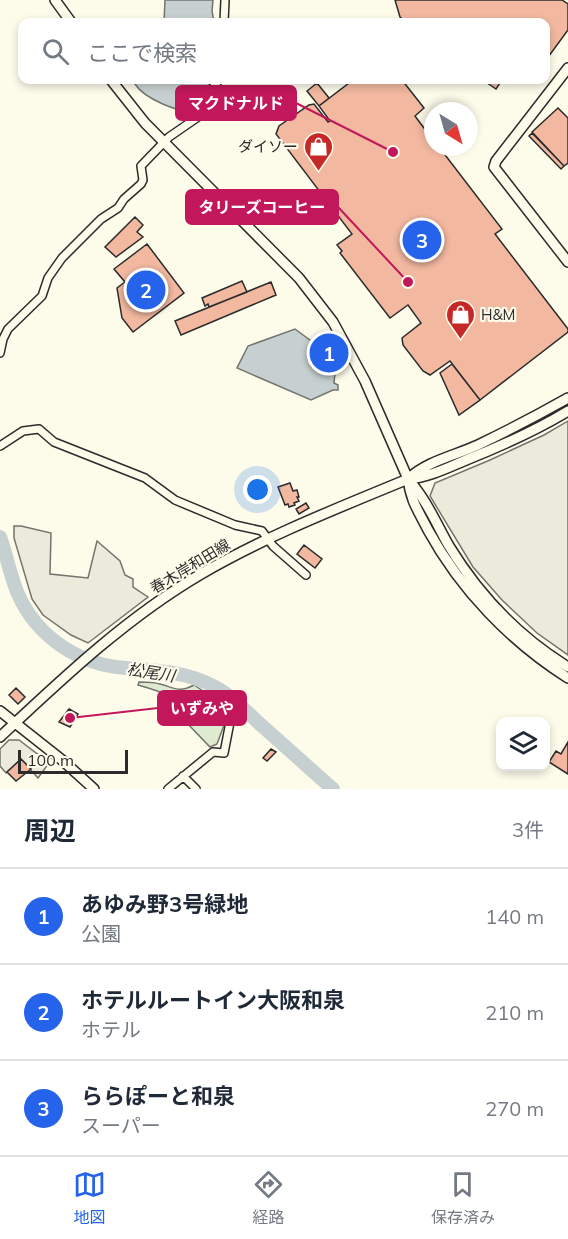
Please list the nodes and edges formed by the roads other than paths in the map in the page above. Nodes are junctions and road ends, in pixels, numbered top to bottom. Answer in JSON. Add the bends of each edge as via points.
{"nodes":[{"id":1,"x":55,"y":0,"type":"edge"},
{"id":2,"x":225,"y":0,"type":"edge"},
{"id":3,"x":68,"y":18,"type":"edge"},
{"id":4,"x":224,"y":18,"type":"edge"},
{"id":5,"x":568,"y":68,"type":"edge"},
{"id":6,"x":114,"y":84,"type":"edge"},
{"id":7,"x":216,"y":84,"type":"edge"},
{"id":8,"x":163,"y":142,"type":"junction"},
{"id":9,"x":568,"y":262,"type":"edge"},
{"id":10,"x":0,"y":353,"type":"edge"},
{"id":11,"x":568,"y":398,"type":"edge"},
{"id":12,"x":568,"y":411,"type":"edge"},
{"id":13,"x":0,"y":446,"type":"edge"},
{"id":14,"x":408,"y":479,"type":"junction"},
{"id":15,"x":268,"y":539,"type":"junction"},
{"id":16,"x":306,"y":575,"type":"dead end"},
{"id":17,"x":568,"y":667,"type":"edge"},
{"id":18,"x":568,"y":678,"type":"edge"},
{"id":19,"x":0,"y":711,"type":"edge"},
{"id":20,"x":236,"y":712,"type":"dead end"},
{"id":21,"x":15,"y":723,"type":"junction"},
{"id":22,"x":0,"y":737,"type":"edge"},
{"id":23,"x":183,"y":776,"type":"junction"},
{"id":24,"x":94,"y":789,"type":"edge"},
{"id":25,"x":168,"y":789,"type":"edge"},
{"id":26,"x":196,"y":789,"type":"edge"}],
"edges":[{"from":1,"to":3,"type":"street"},
{"from":2,"to":4,"type":"street"},
{"from":5,"to":9,"type":"street","via":[[494,167]]},
{"from":6,"to":8,"type":"street"},
{"from":7,"to":8,"type":"street","via":[[198,117]]},
{"from":8,"to":10,"type":"street","via":[[141,166],[141,184],[62,258],[48,278],[42,296],[8,329]]},
{"from":8,"to":14,"type":"street","via":[[273,250],[333,322],[365,381]]},
{"from":11,"to":14,"type":"street","name":"春木岸和田線","via":[[486,441],[419,468]]},
{"from":12,"to":14,"type":"street","name":"春木岸和田線","via":[[481,454],[423,478]]},
{"from":13,"to":15,"type":"street","via":[[23,431],[39,429],[54,442],[145,478],[176,500],[235,525],[262,531]]},
{"from":14,"to":15,"type":"street","name":"春木岸和田線"},
{"from":14,"to":17,"type":"street","via":[[421,493],[450,547],[484,595],[514,627]]},
{"from":14,"to":18,"type":"street","via":[[410,497],[440,552],[477,602],[508,633]]},
{"from":15,"to":16,"type":"street"},
{"from":15,"to":21,"type":"street","name":"春木岸和田線","via":[[200,574],[150,608],[90,654]]},
{"from":19,"to":21,"type":"street"},
{"from":20,"to":23,"type":"street","via":[[231,717],[224,753],[213,752]]},
{"from":21,"to":22,"type":"street","name":"春木岸和田線"},
{"from":21,"to":24,"type":"street"},
{"from":23,"to":25,"type":"street"},
{"from":23,"to":26,"type":"street"}]}
